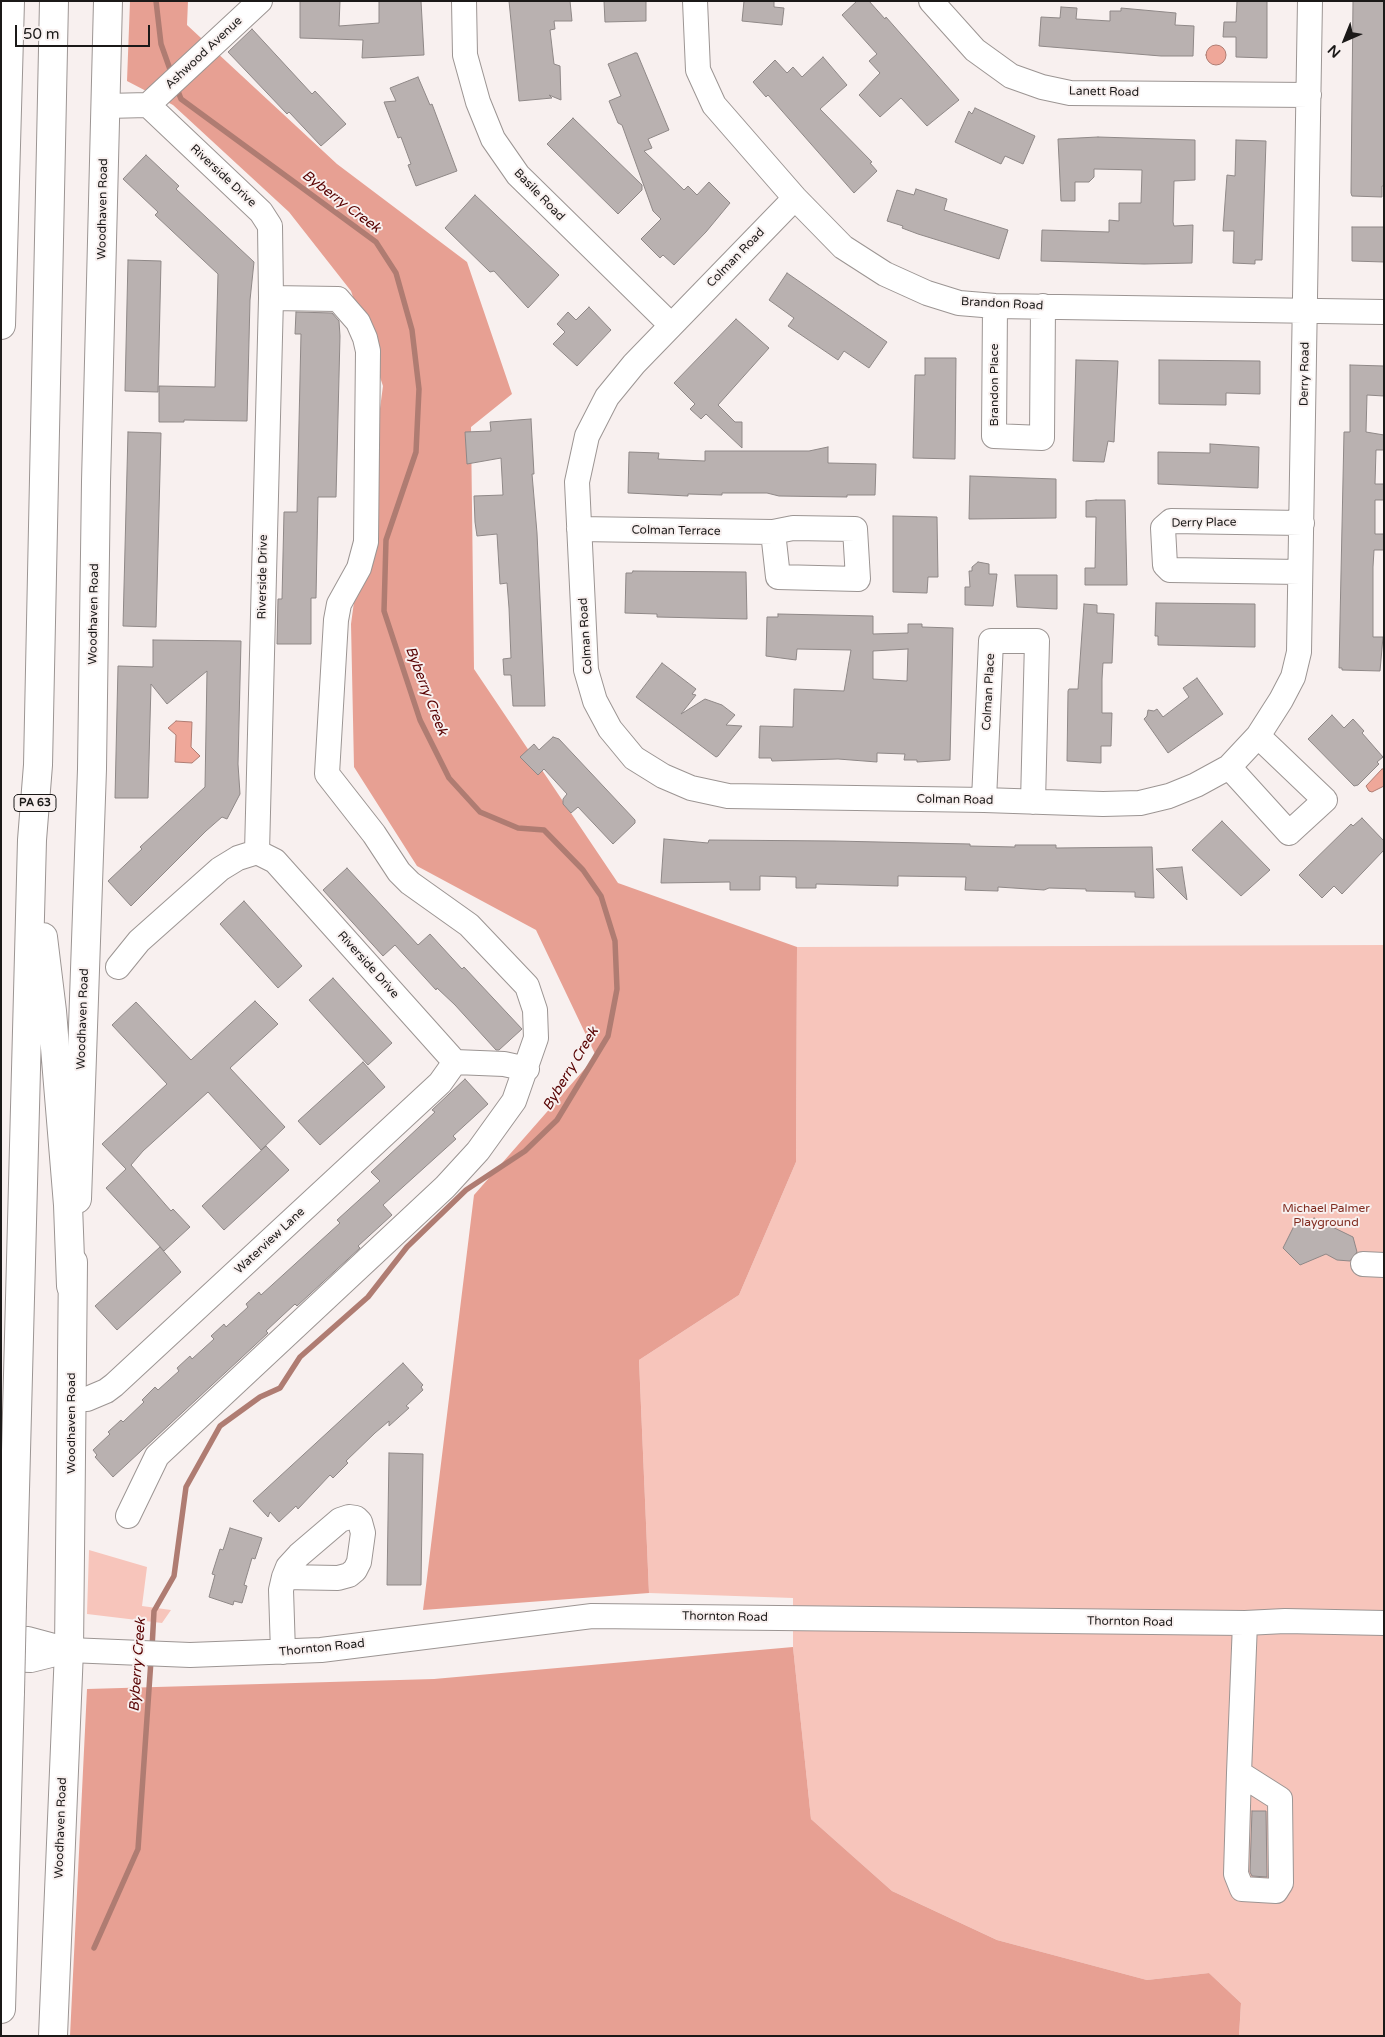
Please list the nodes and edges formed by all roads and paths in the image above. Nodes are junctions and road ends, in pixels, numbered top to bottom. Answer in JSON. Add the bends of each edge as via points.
{"nodes":[{"id":1,"x":10,"y":1,"type":"edge"},
{"id":2,"x":54,"y":1,"type":"edge"},
{"id":3,"x":108,"y":1,"type":"edge"},
{"id":4,"x":260,"y":1,"type":"edge"},
{"id":5,"x":464,"y":1,"type":"edge"},
{"id":6,"x":695,"y":1,"type":"edge"},
{"id":7,"x":931,"y":1,"type":"edge"},
{"id":8,"x":1310,"y":1,"type":"edge"},
{"id":9,"x":1309,"y":95,"type":"junction"},
{"id":10,"x":155,"y":99,"type":"junction"},
{"id":11,"x":106,"y":106,"type":"junction"},
{"id":12,"x":795,"y":198,"type":"junction"},
{"id":13,"x":270,"y":298,"type":"junction"},
{"id":14,"x":995,"y":306,"type":"junction"},
{"id":15,"x":1043,"y":306,"type":"junction"},
{"id":16,"x":1306,"y":311,"type":"junction"},
{"id":17,"x":1384,"y":312,"type":"edge"},
{"id":18,"x":1,"y":325,"type":"edge"},
{"id":19,"x":671,"y":325,"type":"junction"},
{"id":20,"x":1302,"y":524,"type":"junction"},
{"id":21,"x":579,"y":529,"type":"junction"},
{"id":22,"x":773,"y":532,"type":"dead end"},
{"id":23,"x":1300,"y":572,"type":"junction"},
{"id":24,"x":1258,"y":736,"type":"junction"},
{"id":25,"x":1229,"y":767,"type":"junction"},
{"id":26,"x":984,"y":800,"type":"junction"},
{"id":27,"x":1033,"y":802,"type":"junction"},
{"id":28,"x":32,"y":840,"type":"junction"},
{"id":29,"x":257,"y":852,"type":"junction"},
{"id":30,"x":85,"y":972,"type":"junction"},
{"id":31,"x":455,"y":1062,"type":"junction"},
{"id":32,"x":527,"y":1069,"type":"junction"},
{"id":33,"x":71,"y":1286,"type":"junction"},
{"id":34,"x":73,"y":1399,"type":"junction"},
{"id":35,"x":128,"y":1516,"type":"dead end"},
{"id":36,"x":284,"y":1577,"type":"dead end"},
{"id":37,"x":1245,"y":1623,"type":"junction"},
{"id":38,"x":1384,"y":1623,"type":"edge"},
{"id":39,"x":1,"y":1638,"type":"edge"},
{"id":40,"x":69,"y":1650,"type":"junction"},
{"id":41,"x":283,"y":1652,"type":"junction"},
{"id":42,"x":1,"y":1659,"type":"edge"},
{"id":43,"x":1239,"y":1773,"type":"dead end"},
{"id":44,"x":1,"y":2009,"type":"edge"},
{"id":45,"x":53,"y":2036,"type":"edge"}],
"edges":[{"from":1,"to":18,"type":"main road"},
{"from":2,"to":28,"type":"main road","number":"PA 63","via":[[38,765]]},
{"from":3,"to":11,"type":"main road","name":"Woodhaven Road"},
{"from":4,"to":10,"type":"street","name":"Ashwood Avenue"},
{"from":5,"to":19,"type":"street","name":"Basile Road","via":[[465,55],[492,139],[518,175]]},
{"from":6,"to":12,"type":"street","name":"Brandon Road","via":[[698,70],[714,104]]},
{"from":7,"to":9,"type":"street","name":"Lanett Road","via":[[975,50],[1011,76],[1042,87],[1070,93]]},
{"from":8,"to":9,"type":"street","name":"Derry Road"},
{"from":9,"to":16,"type":"street","name":"Derry Road"},
{"from":10,"to":11,"type":"street"},
{"from":10,"to":13,"type":"street","name":"Riverside Drive","via":[[267,219],[271,234]]},
{"from":11,"to":30,"type":"main road","name":"Woodhaven Road"},
{"from":12,"to":14,"type":"street","name":"Brandon Road","via":[[843,247],[885,274],[959,303]]},
{"from":12,"to":19,"type":"street","name":"Colman Road"},
{"from":13,"to":29,"type":"street","name":"Riverside Drive"},
{"from":13,"to":32,"type":"street","via":[[338,299],[358,322],[368,351],[366,542],[359,568],[339,604],[336,620],[327,774],[399,872],[469,925],[528,986],[535,1010],[536,1031],[534,1051]]},
{"from":14,"to":15,"type":"street","name":"Brandon Road"},
{"from":14,"to":15,"type":"street","name":"Brandon Place","via":[[994,436],[1042,438]]},
{"from":15,"to":16,"type":"street","name":"Brandon Road"},
{"from":16,"to":17,"type":"street","name":"Brandon Road"},
{"from":16,"to":20,"type":"street","name":"Derry Road"},
{"from":19,"to":21,"type":"street","name":"Colman Road","via":[[607,397],[587,436],[577,482]]},
{"from":20,"to":23,"type":"street","name":"Derry Road"},
{"from":20,"to":23,"type":"street","name":"Derry Place","via":[[1171,522],[1163,528],[1165,565],[1170,570]]},
{"from":21,"to":22,"type":"street","name":"Colman Terrace"},
{"from":21,"to":26,"type":"street","name":"Colman Road","via":[[586,670],[595,701],[610,729],[634,758],[691,788],[728,796]]},
{"from":23,"to":24,"type":"street","name":"Derry Road","via":[[1299,652],[1289,684]]},
{"from":24,"to":25,"type":"street","name":"Colman Road"},
{"from":24,"to":25,"type":"street","via":[[1325,800],[1289,834]]},
{"from":25,"to":27,"type":"street","name":"Colman Road","via":[[1178,792],[1140,802]]},
{"from":26,"to":27,"type":"street","name":"Colman Road"},
{"from":26,"to":27,"type":"street","name":"Colman Place","via":[[992,641],[1037,641]]},
{"from":28,"to":33,"type":"main road","via":[[52,1011],[68,1205]]},
{"from":28,"to":44,"type":"main road","number":"PA 63","bridge":true},
{"from":29,"to":30,"type":"street","via":[[220,869],[139,941],[118,967]]},
{"from":29,"to":31,"type":"street","name":"Riverside Drive","via":[[275,861]]},
{"from":30,"to":33,"type":"main road","name":"Woodhaven Road"},
{"from":31,"to":32,"type":"street","via":[[504,1064]]},
{"from":31,"to":34,"type":"street","name":"Waterview Lane","via":[[433,1089],[114,1385],[87,1399]]},
{"from":32,"to":35,"type":"street","via":[[514,1101],[478,1151],[445,1188],[157,1456]]},
{"from":33,"to":34,"type":"main road","name":"Woodhaven Road"},
{"from":34,"to":40,"type":"main road","name":"Woodhaven Road"},
{"from":36,"to":41,"type":"street","via":[[280,1607]]},
{"from":37,"to":38,"type":"street","name":"Thornton Road"},
{"from":37,"to":41,"type":"street","name":"Thornton Road","via":[[592,1616]]},
{"from":37,"to":43,"type":"street"},
{"from":39,"to":40,"type":"street","name":"Thornton Road","via":[[28,1639]]},
{"from":40,"to":41,"type":"street","name":"Thornton Road","via":[[190,1655]]},
{"from":40,"to":42,"type":"street","name":"Thornton Road","via":[[31,1660]]},
{"from":40,"to":45,"type":"main road","name":"Woodhaven Road"}]}
